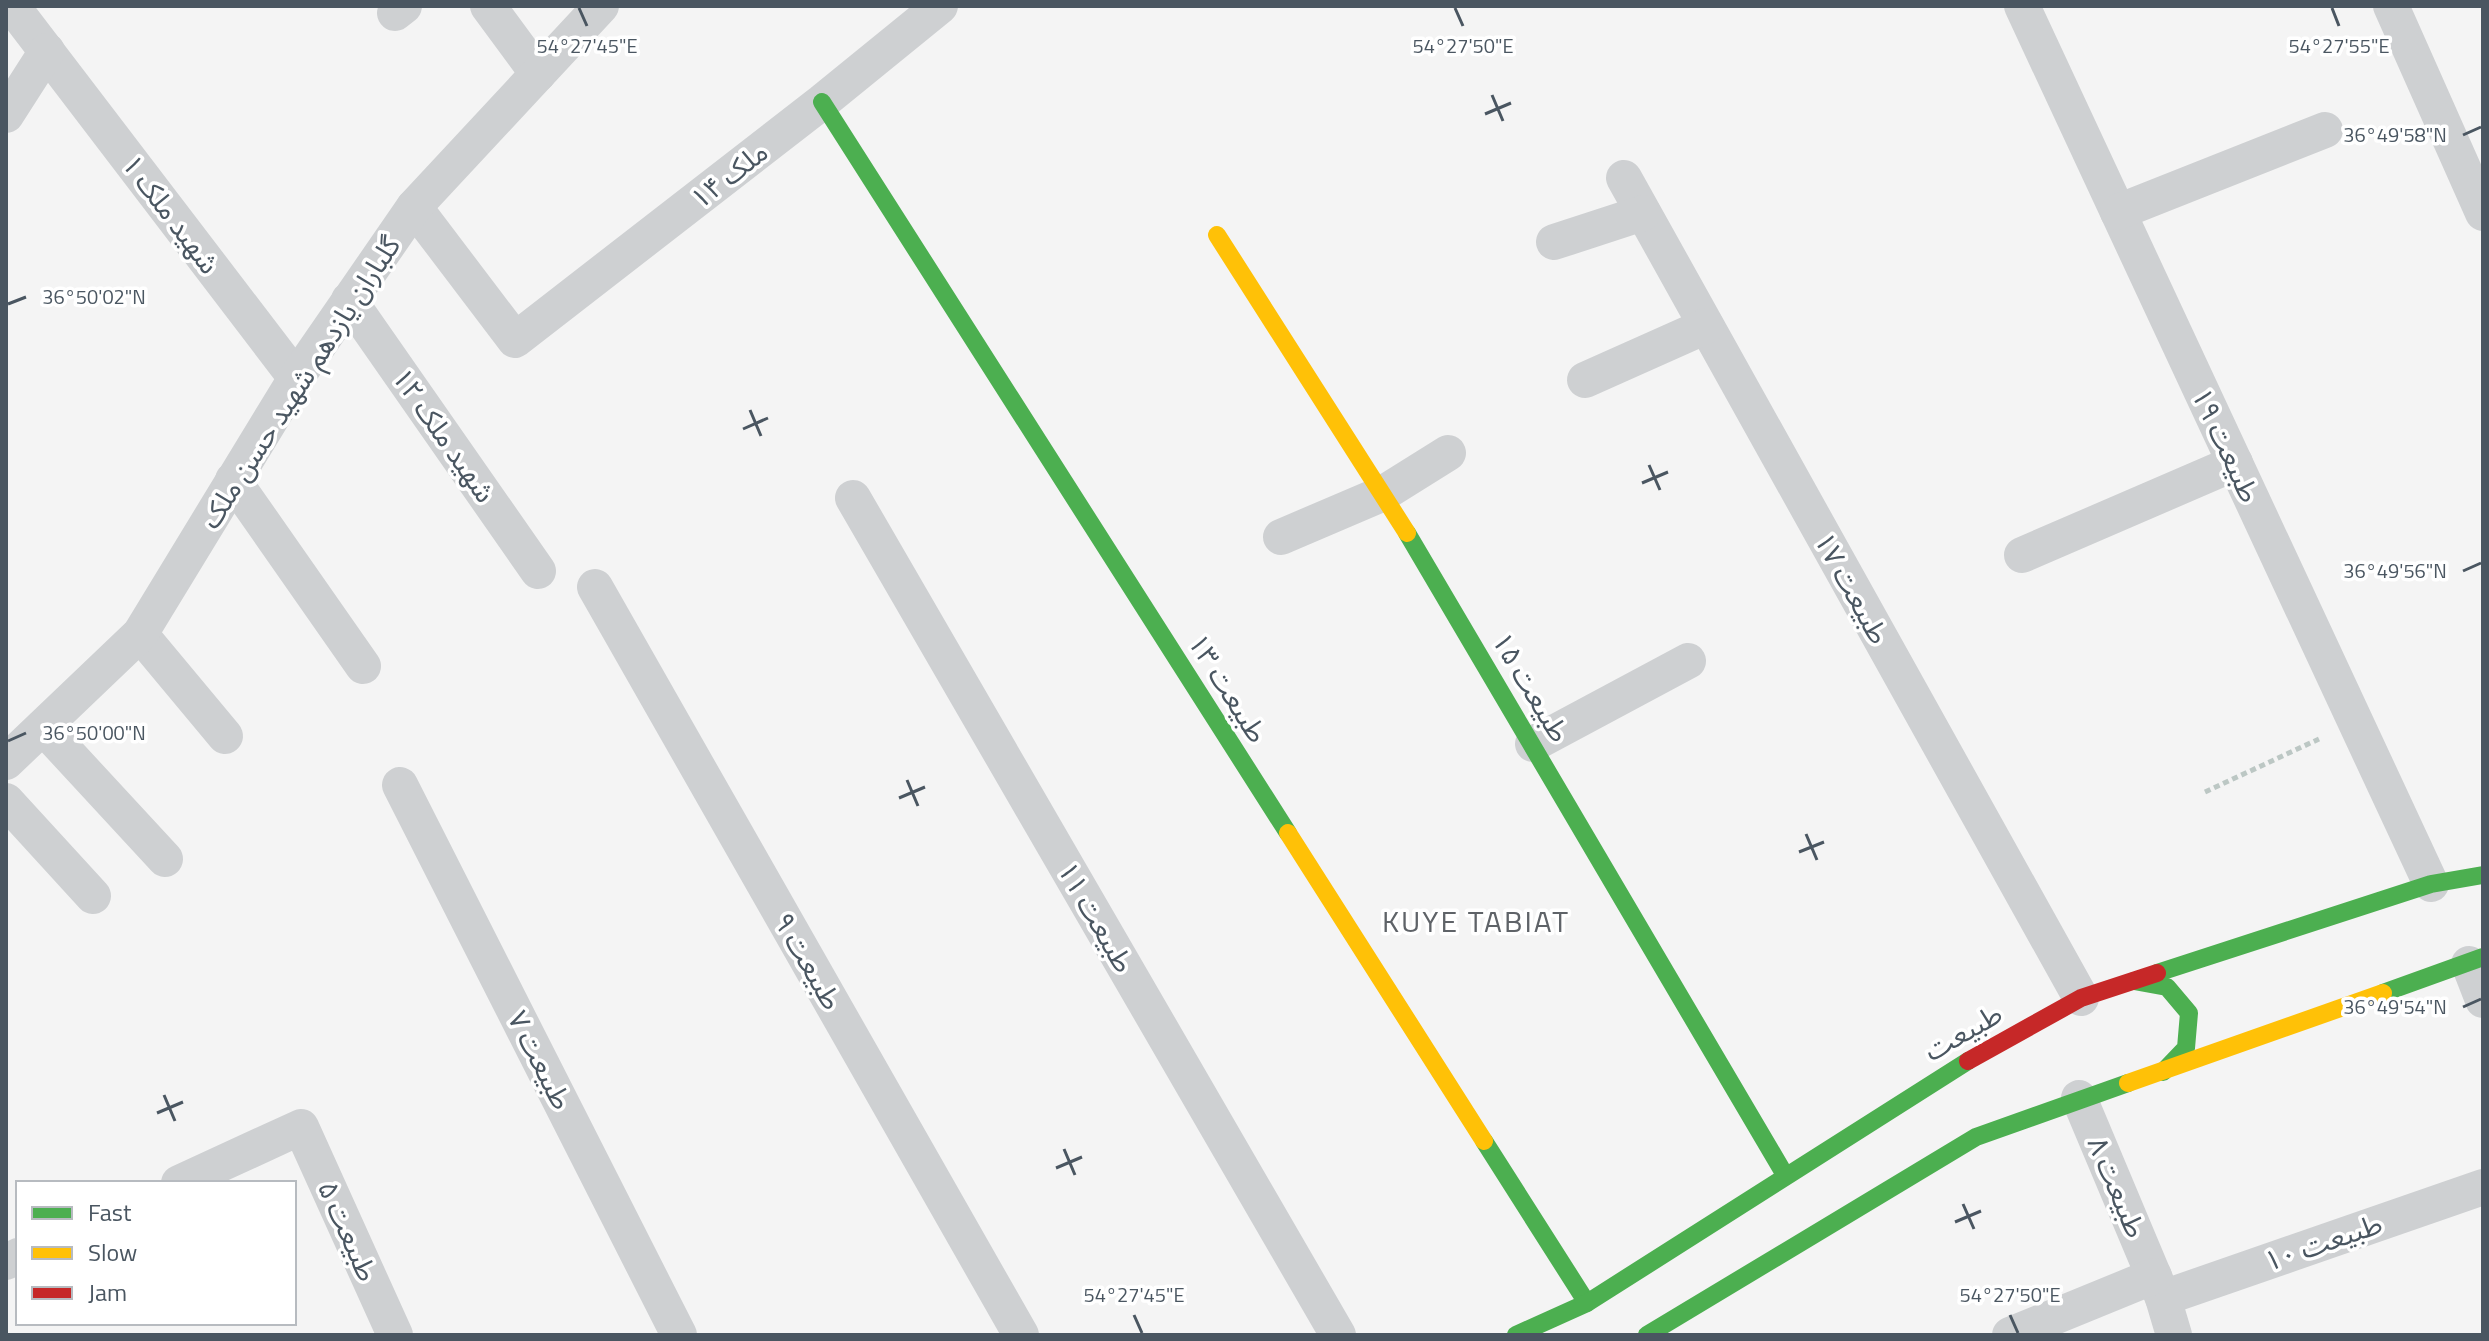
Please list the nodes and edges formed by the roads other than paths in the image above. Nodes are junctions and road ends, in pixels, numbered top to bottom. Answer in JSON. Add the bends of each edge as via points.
{"nodes":[{"id":1,"x":12,"y":6,"type":"edge"},
{"id":2,"x":488,"y":6,"type":"edge"},
{"id":3,"x":601,"y":6,"type":"edge"},
{"id":4,"x":940,"y":6,"type":"edge"},
{"id":5,"x":2022,"y":6,"type":"edge"},
{"id":6,"x":2391,"y":6,"type":"edge"},
{"id":7,"x":47,"y":51,"type":"junction"},
{"id":8,"x":538,"y":74,"type":"junction"},
{"id":9,"x":822,"y":102,"type":"junction"},
{"id":10,"x":6,"y":115,"type":"edge"},
{"id":11,"x":2325,"y":130,"type":"dead end"},
{"id":12,"x":1624,"y":178,"type":"dead end"},
{"id":13,"x":414,"y":207,"type":"junction"},
{"id":14,"x":2118,"y":212,"type":"junction"},
{"id":15,"x":1643,"y":213,"type":"junction"},
{"id":16,"x":2483,"y":213,"type":"edge"},
{"id":17,"x":1217,"y":235,"type":"dead end"},
{"id":18,"x":1554,"y":242,"type":"dead end"},
{"id":19,"x":349,"y":300,"type":"junction"},
{"id":20,"x":1706,"y":326,"type":"junction"},
{"id":21,"x":296,"y":378,"type":"junction"},
{"id":22,"x":1585,"y":380,"type":"dead end"},
{"id":23,"x":1448,"y":453,"type":"dead end"},
{"id":24,"x":2235,"y":463,"type":"junction"},
{"id":25,"x":233,"y":480,"type":"junction"},
{"id":26,"x":1384,"y":493,"type":"junction"},
{"id":27,"x":853,"y":498,"type":"dead end"},
{"id":28,"x":1281,"y":537,"type":"dead end"},
{"id":29,"x":2022,"y":555,"type":"dead end"},
{"id":30,"x":538,"y":571,"type":"dead end"},
{"id":31,"x":595,"y":587,"type":"dead end"},
{"id":32,"x":140,"y":634,"type":"junction"},
{"id":33,"x":1688,"y":661,"type":"dead end"},
{"id":34,"x":363,"y":666,"type":"dead end"},
{"id":35,"x":43,"y":727,"type":"junction"},
{"id":36,"x":225,"y":736,"type":"dead end"},
{"id":37,"x":1533,"y":744,"type":"junction"},
{"id":38,"x":6,"y":762,"type":"edge"},
{"id":39,"x":400,"y":785,"type":"dead end"},
{"id":40,"x":6,"y":801,"type":"edge"},
{"id":41,"x":165,"y":859,"type":"dead end"},
{"id":42,"x":2483,"y":875,"type":"edge"},
{"id":43,"x":2431,"y":884,"type":"junction"},
{"id":44,"x":93,"y":896,"type":"dead end"},
{"id":45,"x":2476,"y":961,"type":"edge"},
{"id":46,"x":2134,"y":981,"type":"junction"},
{"id":47,"x":2081,"y":998,"type":"junction"},
{"id":48,"x":2483,"y":1000,"type":"edge"},
{"id":49,"x":2163,"y":1072,"type":"junction"},
{"id":50,"x":2079,"y":1098,"type":"junction"},
{"id":51,"x":1785,"y":1175,"type":"junction"},
{"id":52,"x":183,"y":1181,"type":"edge"},
{"id":53,"x":2483,"y":1187,"type":"edge"},
{"id":54,"x":2159,"y":1287,"type":"junction"},
{"id":55,"x":1587,"y":1303,"type":"junction"},
{"id":56,"x":1664,"y":1331,"type":"edge"},
{"id":57,"x":395,"y":1335,"type":"edge"},
{"id":58,"x":679,"y":1335,"type":"edge"},
{"id":59,"x":1021,"y":1335,"type":"edge"},
{"id":60,"x":1338,"y":1335,"type":"edge"},
{"id":61,"x":1516,"y":1335,"type":"edge"},
{"id":62,"x":2010,"y":1335,"type":"edge"},
{"id":63,"x":2174,"y":1335,"type":"edge"}],
"edges":[{"from":1,"to":7,"type":"street","name":"۱ شهید ملک"},
{"from":2,"to":8,"type":"street"},
{"from":3,"to":8,"type":"street","name":"گلباران یازدهم شهید حسن ملک"},
{"from":4,"to":9,"type":"street","name":"ملک ۱۴"},
{"from":5,"to":14,"type":"street","name":"طبیعت ۱۹"},
{"from":6,"to":16,"type":"street"},
{"from":7,"to":10,"type":"street"},
{"from":7,"to":21,"type":"street","name":"۱ شهید ملک"},
{"from":8,"to":13,"type":"street","name":"گلباران یازدهم شهید حسن ملک"},
{"from":9,"to":13,"type":"street","name":"ملک ۱۴","via":[[515,340]]},
{"from":9,"to":55,"type":"street","name":"طبیعت ۱۳"},
{"from":11,"to":14,"type":"street"},
{"from":12,"to":15,"type":"street","name":"طبیعت ۱۷"},
{"from":13,"to":19,"type":"street","name":"گلباران یازدهم شهید حسن ملک"},
{"from":14,"to":24,"type":"street","name":"طبیعت ۱۹"},
{"from":15,"to":18,"type":"street"},
{"from":15,"to":20,"type":"street","name":"طبیعت ۱۷"},
{"from":17,"to":26,"type":"street","name":"طبیعت ۱۵"},
{"from":19,"to":21,"type":"street","name":"گلباران یازدهم شهید حسن ملک"},
{"from":19,"to":30,"type":"street","name":"۱۲ شهید ملک"},
{"from":20,"to":22,"type":"street"},
{"from":20,"to":47,"type":"street","name":"طبیعت ۱۷"},
{"from":21,"to":25,"type":"street","name":"گلباران یازدهم شهید حسن ملک"},
{"from":23,"to":26,"type":"street"},
{"from":24,"to":29,"type":"street"},
{"from":24,"to":43,"type":"street","name":"طبیعت ۱۹"},
{"from":25,"to":32,"type":"street","name":"گلباران یازدهم شهید حسن ملک"},
{"from":25,"to":34,"type":"street"},
{"from":26,"to":28,"type":"street"},
{"from":26,"to":37,"type":"street","name":"طبیعت ۱۵"},
{"from":27,"to":60,"type":"street","name":"طبیعت ۱۱"},
{"from":31,"to":59,"type":"street","name":"طبیعت ۹"},
{"from":32,"to":35,"type":"street","name":"گلباران یازدهم شهید حسن ملک"},
{"from":32,"to":36,"type":"street"},
{"from":33,"to":37,"type":"street"},
{"from":35,"to":38,"type":"street","name":"گلباران یازدهم شهید حسن ملک"},
{"from":35,"to":41,"type":"street"},
{"from":37,"to":51,"type":"street","name":"طبیعت ۱۵"},
{"from":39,"to":58,"type":"street","name":"طبیعت ۷"},
{"from":40,"to":44,"type":"street"},
{"from":42,"to":43,"type":"street","name":"طبیعت"},
{"from":43,"to":46,"type":"street","name":"طبیعت"},
{"from":45,"to":48,"type":"street"},
{"from":45,"to":49,"type":"street"},
{"from":46,"to":47,"type":"street","name":"طبیعت"},
{"from":46,"to":49,"type":"street","via":[[2167,987],[2189,1013],[2186,1048]]},
{"from":47,"to":51,"type":"street","name":"طبیعت","via":[[1958,1066]]},
{"from":49,"to":50,"type":"street"},
{"from":50,"to":54,"type":"street","name":"۸ طبیعت"},
{"from":50,"to":56,"type":"street","via":[[1976,1137],[1817,1230]]},
{"from":51,"to":55,"type":"street","name":"طبیعت"},
{"from":52,"to":57,"type":"street","name":"۵ طبیعت","via":[[301,1127]]},
{"from":53,"to":54,"type":"street","name":"۱۰ طبیعت"},
{"from":54,"to":62,"type":"street","name":"۱۰ طبیعت"},
{"from":54,"to":63,"type":"street","name":"۸ طبیعت"},
{"from":55,"to":61,"type":"street","name":"طبیعت"}]}
